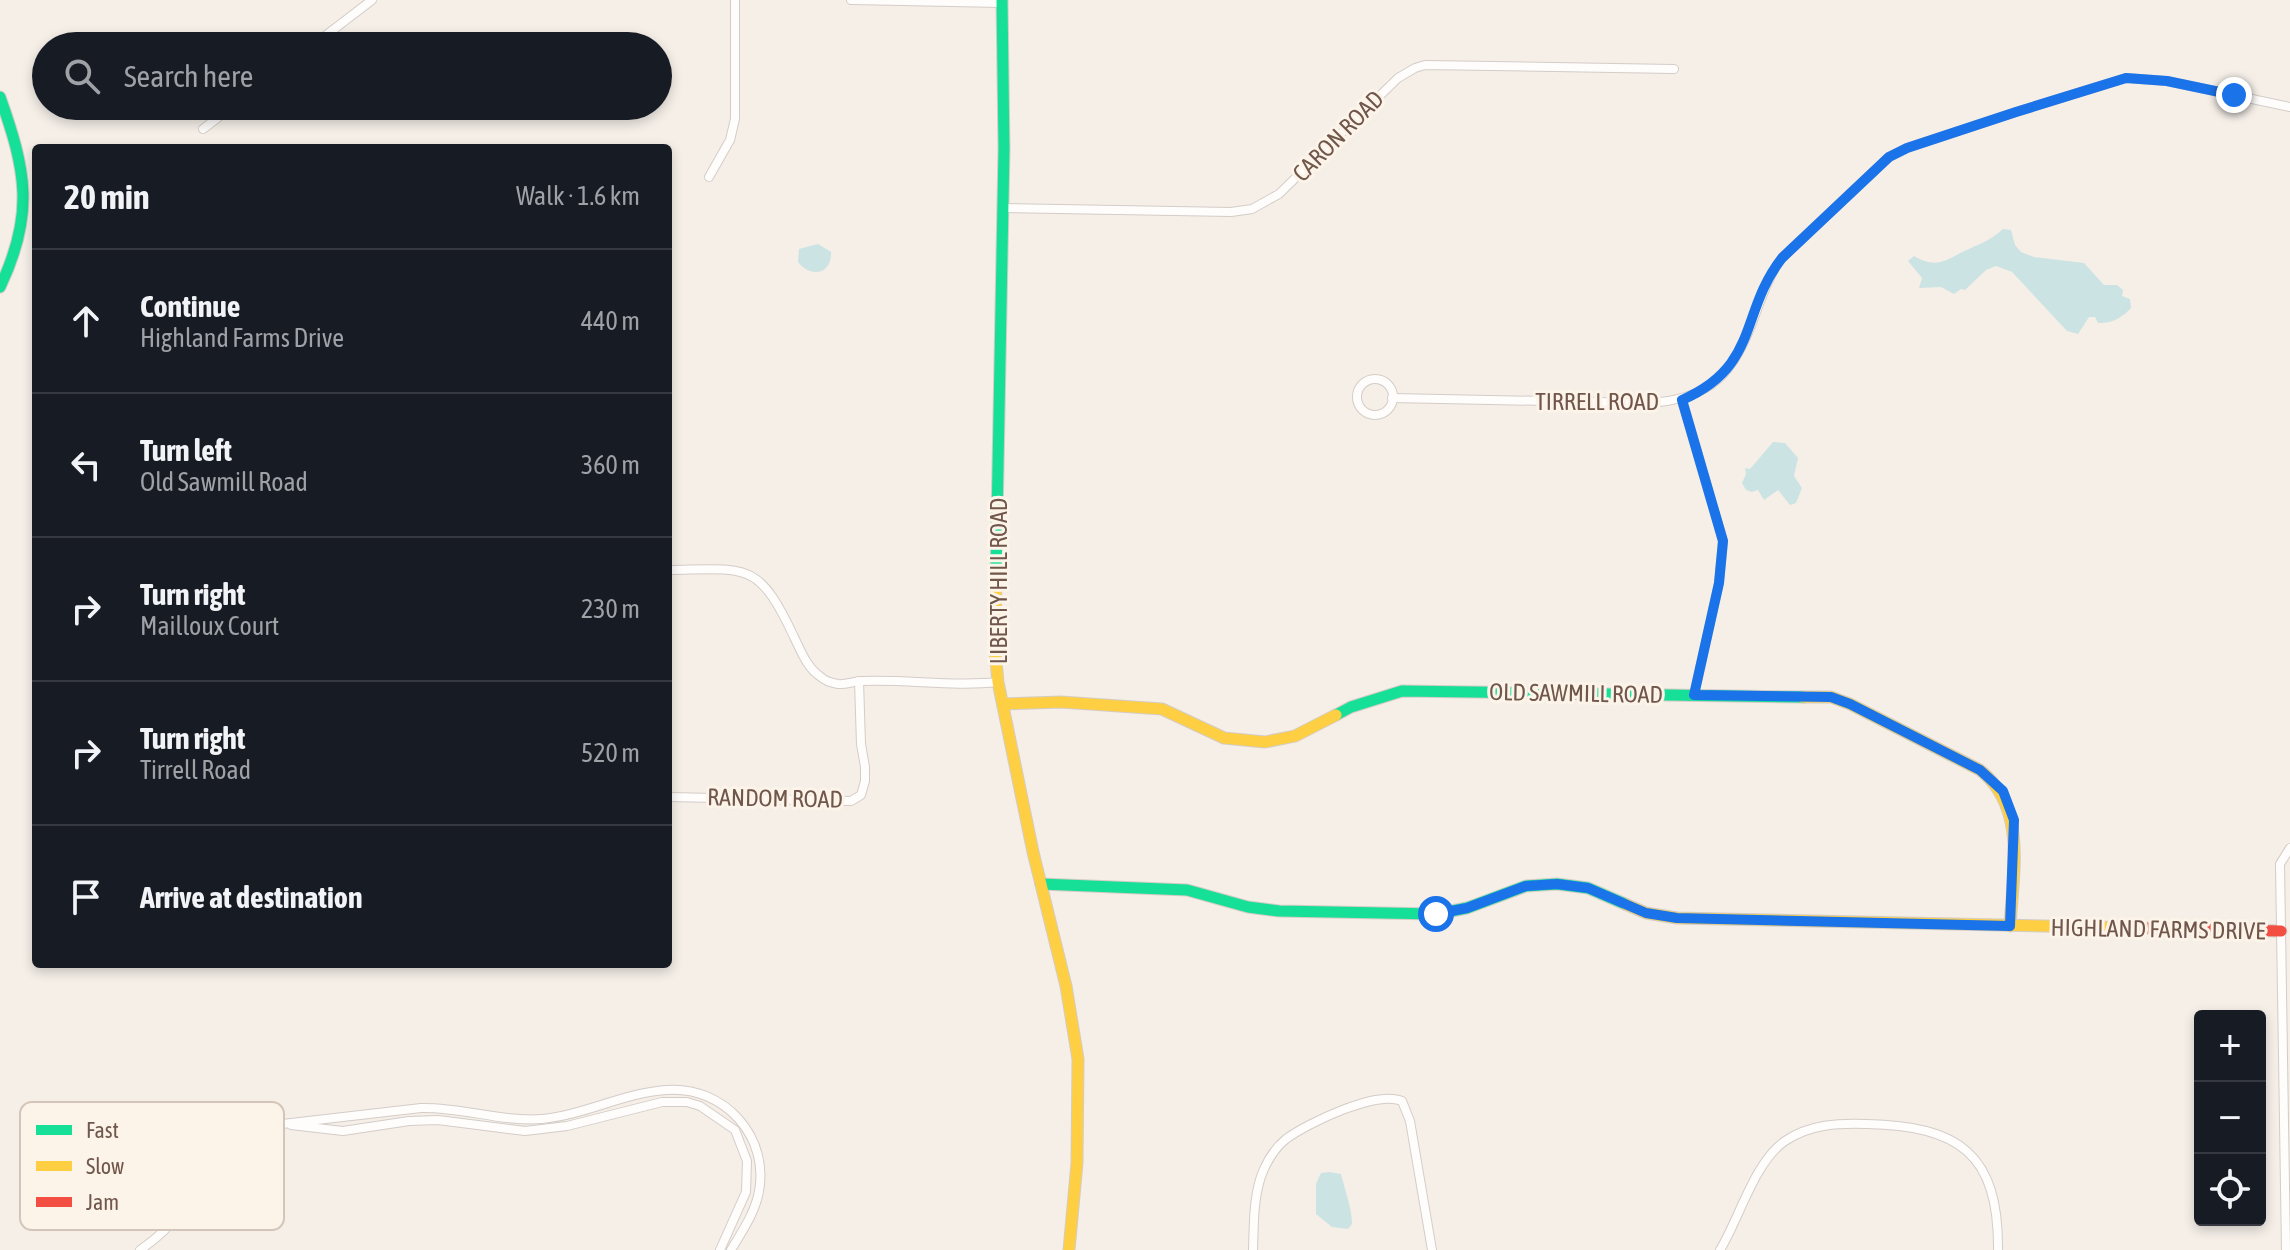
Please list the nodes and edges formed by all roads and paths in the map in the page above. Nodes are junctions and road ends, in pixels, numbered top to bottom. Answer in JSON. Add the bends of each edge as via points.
{"nodes":[{"id":1,"x":372,"y":0,"type":"edge"},
{"id":2,"x":735,"y":0,"type":"edge"},
{"id":3,"x":851,"y":0,"type":"edge"},
{"id":4,"x":1002,"y":2,"type":"edge"},
{"id":5,"x":330,"y":32,"type":"edge"},
{"id":6,"x":1674,"y":69,"type":"dead end"},
{"id":7,"x":0,"y":97,"type":"edge"},
{"id":8,"x":2290,"y":107,"type":"edge"},
{"id":9,"x":215,"y":120,"type":"edge"},
{"id":10,"x":203,"y":129,"type":"dead end"},
{"id":11,"x":709,"y":177,"type":"dead end"},
{"id":12,"x":1003,"y":208,"type":"junction"},
{"id":13,"x":0,"y":287,"type":"edge"},
{"id":14,"x":1392,"y":398,"type":"junction"},
{"id":15,"x":1682,"y":400,"type":"junction"},
{"id":16,"x":672,"y":570,"type":"edge"},
{"id":17,"x":859,"y":681,"type":"junction"},
{"id":18,"x":998,"y":682,"type":"junction"},
{"id":19,"x":1694,"y":695,"type":"junction"},
{"id":20,"x":1003,"y":704,"type":"junction"},
{"id":21,"x":672,"y":797,"type":"edge"},
{"id":22,"x":2290,"y":848,"type":"edge"},
{"id":23,"x":1041,"y":884,"type":"junction"},
{"id":24,"x":2010,"y":926,"type":"junction"},
{"id":25,"x":2281,"y":931,"type":"junction"},
{"id":26,"x":2287,"y":1099,"type":"edge"},
{"id":27,"x":407,"y":1109,"type":"junction"},
{"id":28,"x":563,"y":1115,"type":"junction"},
{"id":29,"x":739,"y":1118,"type":"junction"},
{"id":30,"x":409,"y":1121,"type":"junction"},
{"id":31,"x":284,"y":1122,"type":"edge"},
{"id":32,"x":284,"y":1124,"type":"edge"},
{"id":33,"x":567,"y":1126,"type":"junction"},
{"id":34,"x":735,"y":1130,"type":"junction"},
{"id":35,"x":165,"y":1230,"type":"edge"},
{"id":36,"x":140,"y":1250,"type":"edge"},
{"id":37,"x":720,"y":1250,"type":"edge"},
{"id":38,"x":731,"y":1250,"type":"edge"},
{"id":39,"x":1069,"y":1250,"type":"edge"},
{"id":40,"x":1253,"y":1250,"type":"edge"},
{"id":41,"x":1432,"y":1250,"type":"edge"},
{"id":42,"x":1720,"y":1250,"type":"edge"},
{"id":43,"x":1998,"y":1250,"type":"edge"},
{"id":44,"x":2286,"y":1250,"type":"edge"}],
"edges":[{"from":1,"to":5,"type":"street"},
{"from":2,"to":11,"type":"street","via":[[735,119],[730,140]]},
{"from":3,"to":4,"type":"street"},
{"from":4,"to":12,"type":"street","name":"LIBERTY HILL ROAD"},
{"from":6,"to":12,"type":"street","name":"CARON ROAD","via":[[1425,65],[1398,78],[1279,194],[1252,209]]},
{"from":7,"to":13,"type":"street","via":[[18,147],[26,204],[20,241]]},
{"from":8,"to":15,"type":"street","name":"TIRRELL ROAD","via":[[2167,81],[2126,78],[1907,148],[1889,157],[1782,258],[1734,362],[1712,384]]},
{"from":9,"to":10,"type":"street"},
{"from":12,"to":18,"type":"street","name":"LIBERTY HILL ROAD","via":[[994,609]]},
{"from":14,"to":14,"type":"street","name":"TIRRELL ROAD","via":[[1378,415],[1362,410],[1357,400],[1363,384],[1373,380],[1389,387]]},
{"from":14,"to":15,"type":"street","name":"TIRRELL ROAD"},
{"from":15,"to":19,"type":"street","via":[[1723,541]]},
{"from":16,"to":17,"type":"street","via":[[733,569],[753,576],[769,589],[813,671],[841,685]]},
{"from":17,"to":18,"type":"street"},
{"from":17,"to":21,"type":"street","name":"RANDOM ROAD","via":[[865,781],[861,795],[851,801]]},
{"from":18,"to":20,"type":"street","name":"LIBERTY HILL ROAD"},
{"from":19,"to":20,"type":"street","name":"OLD SAWMILL ROAD","via":[[1402,691],[1351,707],[1295,736],[1265,742],[1224,738],[1162,709]]},
{"from":19,"to":24,"type":"street","name":"OLD SAWMILL ROAD","via":[[1831,697],[1989,776],[2008,800],[2014,820]]},
{"from":20,"to":23,"type":"street","name":"LIBERTY HILL ROAD"},
{"from":22,"to":25,"type":"street","via":[[2280,864]]},
{"from":23,"to":24,"type":"street","name":"HIGHLAND FARMS DRIVE","via":[[1187,890],[1279,911],[1436,914],[1526,886],[1557,884],[1588,888],[1646,913],[1677,918]]},
{"from":23,"to":39,"type":"street","name":"LIBERTY HILL ROAD","via":[[1078,1059]]},
{"from":24,"to":25,"type":"street","name":"HIGHLAND FARMS DRIVE"},
{"from":25,"to":26,"type":"street"},
{"from":26,"to":44,"type":"street"},
{"from":27,"to":28,"type":"street","via":[[434,1107],[526,1119]]},
{"from":27,"to":30,"type":"street"},
{"from":27,"to":31,"type":"street"},
{"from":28,"to":29,"type":"street","via":[[678,1089],[720,1101]]},
{"from":28,"to":33,"type":"street"},
{"from":29,"to":34,"type":"street"},
{"from":29,"to":38,"type":"street","via":[[756,1146],[760,1184],[754,1208]]},
{"from":30,"to":32,"type":"street","via":[[343,1131]]},
{"from":30,"to":33,"type":"street","via":[[525,1131]]},
{"from":33,"to":34,"type":"street","via":[[675,1102],[700,1106]]},
{"from":34,"to":37,"type":"street","via":[[747,1161],[748,1182]]},
{"from":35,"to":36,"type":"street"},
{"from":40,"to":41,"type":"street","via":[[1257,1192],[1272,1153],[1287,1138],[1352,1106],[1392,1097],[1402,1101],[1410,1121]]},
{"from":42,"to":43,"type":"street","via":[[1770,1155],[1785,1141],[1835,1123],[1907,1125],[1956,1142],[1972,1156],[1992,1192]]}]}
